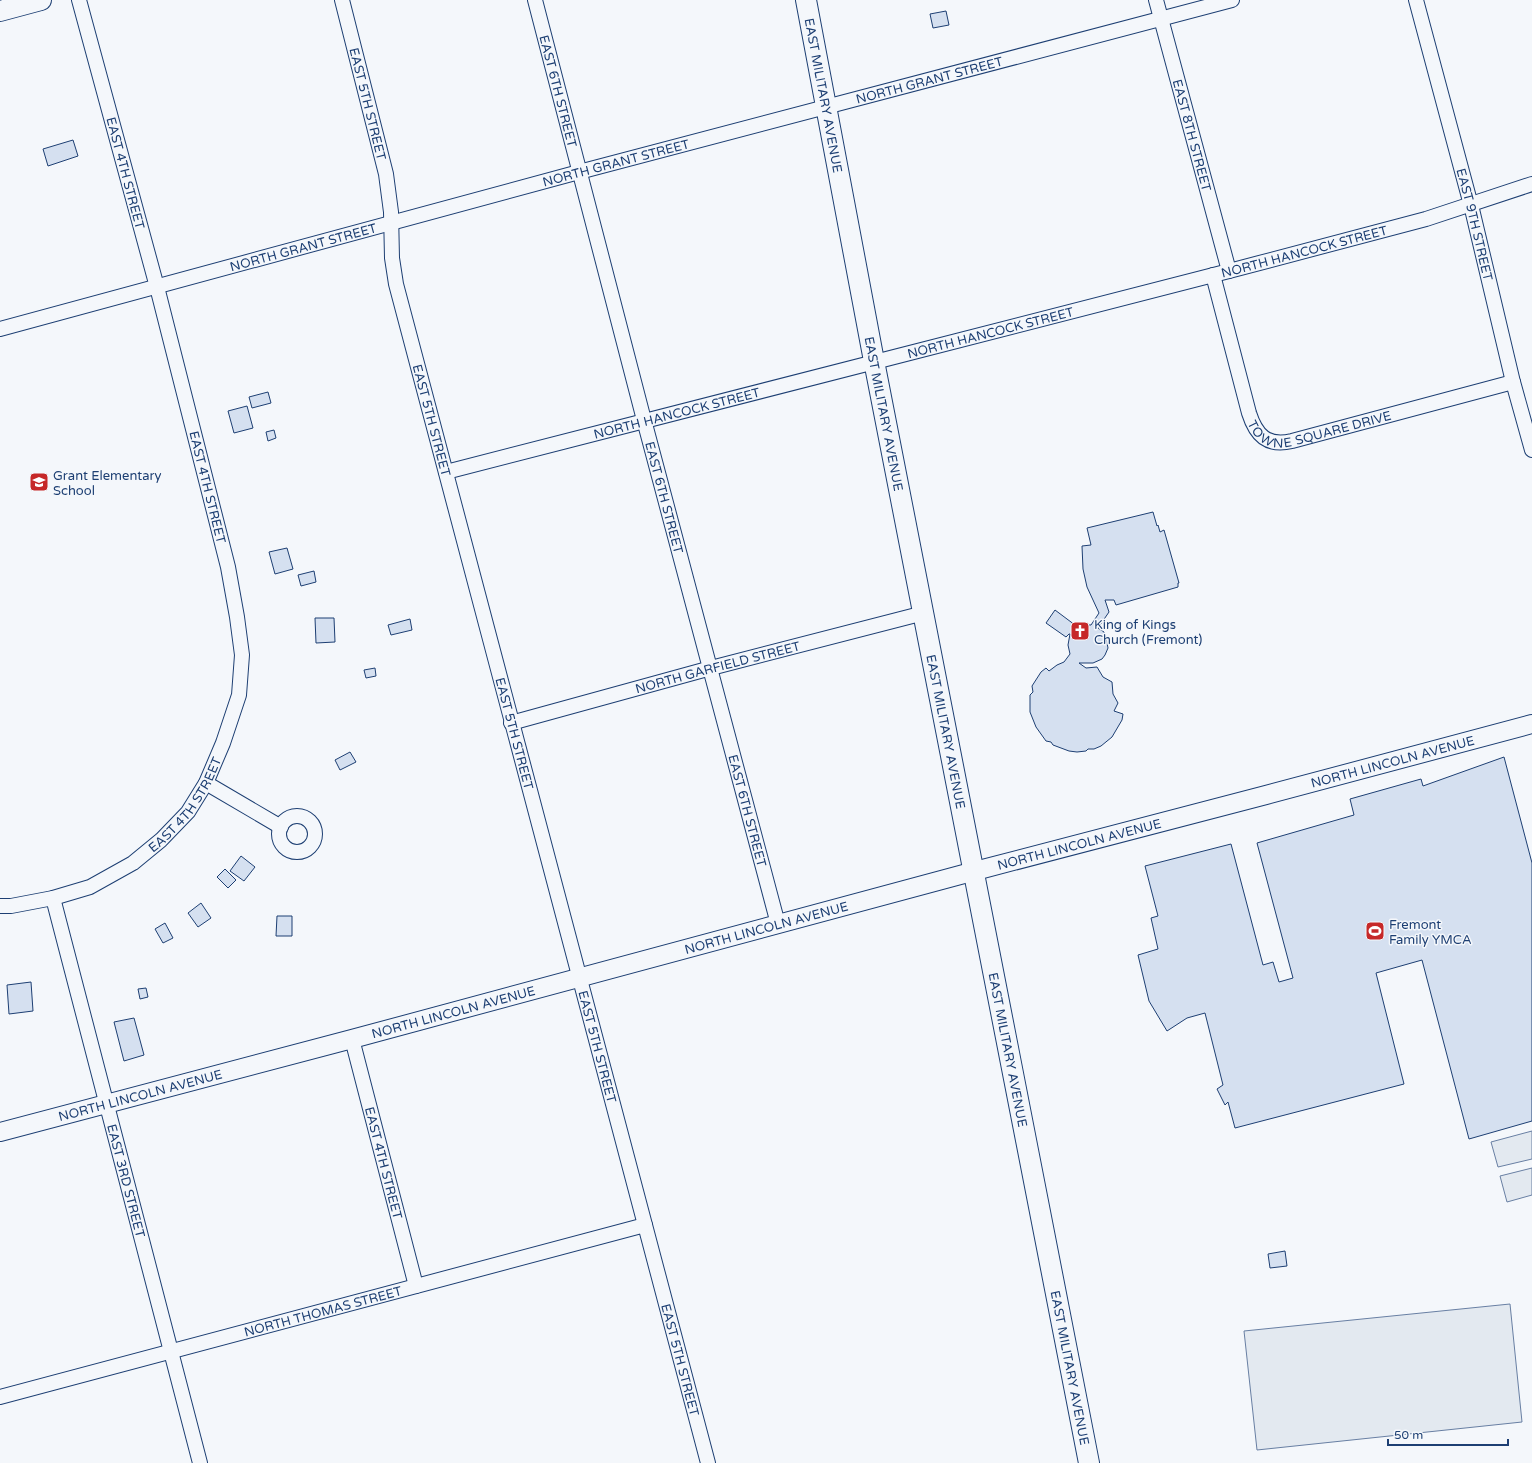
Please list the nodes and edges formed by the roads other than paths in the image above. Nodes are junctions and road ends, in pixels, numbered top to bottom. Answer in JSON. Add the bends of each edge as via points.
{"nodes":[{"id":1,"x":42,"y":0,"type":"edge"},
{"id":2,"x":79,"y":0,"type":"edge"},
{"id":3,"x":342,"y":0,"type":"edge"},
{"id":4,"x":536,"y":0,"type":"edge"},
{"id":5,"x":806,"y":0,"type":"edge"},
{"id":6,"x":1156,"y":0,"type":"edge"},
{"id":7,"x":1232,"y":0,"type":"edge"},
{"id":8,"x":1416,"y":0,"type":"edge"},
{"id":9,"x":0,"y":11,"type":"edge"},
{"id":10,"x":1161,"y":19,"type":"junction"},
{"id":11,"x":826,"y":108,"type":"junction"},
{"id":12,"x":579,"y":172,"type":"junction"},
{"id":13,"x":1532,"y":184,"type":"edge"},
{"id":14,"x":1471,"y":204,"type":"junction"},
{"id":15,"x":392,"y":223,"type":"junction"},
{"id":16,"x":1229,"y":271,"type":"junction"},
{"id":17,"x":1213,"y":275,"type":"junction"},
{"id":18,"x":157,"y":287,"type":"junction"},
{"id":19,"x":0,"y":329,"type":"edge"},
{"id":20,"x":874,"y":361,"type":"junction"},
{"id":21,"x":1513,"y":382,"type":"junction"},
{"id":22,"x":644,"y":420,"type":"junction"},
{"id":23,"x":1532,"y":449,"type":"edge"},
{"id":24,"x":446,"y":472,"type":"junction"},
{"id":25,"x":924,"y":613,"type":"junction"},
{"id":26,"x":711,"y":668,"type":"junction"},
{"id":27,"x":511,"y":723,"type":"junction"},
{"id":28,"x":1532,"y":724,"type":"edge"},
{"id":29,"x":206,"y":783,"type":"junction"},
{"id":30,"x":281,"y":826,"type":"dead end"},
{"id":31,"x":975,"y":871,"type":"junction"},
{"id":32,"x":53,"y":898,"type":"junction"},
{"id":33,"x":0,"y":906,"type":"edge"},
{"id":34,"x":778,"y":924,"type":"junction"},
{"id":35,"x":579,"y":978,"type":"junction"},
{"id":36,"x":352,"y":1039,"type":"junction"},
{"id":37,"x":106,"y":1104,"type":"junction"},
{"id":38,"x":0,"y":1132,"type":"edge"},
{"id":39,"x":645,"y":1225,"type":"junction"},
{"id":40,"x":416,"y":1286,"type":"junction"},
{"id":41,"x":171,"y":1351,"type":"junction"},
{"id":42,"x":0,"y":1397,"type":"edge"},
{"id":43,"x":200,"y":1463,"type":"edge"},
{"id":44,"x":708,"y":1463,"type":"edge"},
{"id":45,"x":1089,"y":1463,"type":"edge"}],
"edges":[{"from":1,"to":9,"type":"main road"},
{"from":2,"to":18,"type":"street","name":"EAST 4TH STREET"},
{"from":3,"to":15,"type":"street","name":"EAST 5TH STREET","via":[[389,188]]},
{"from":4,"to":12,"type":"street","name":"EAST 6TH STREET"},
{"from":5,"to":11,"type":"main road","name":"EAST MILITARY AVENUE"},
{"from":6,"to":10,"type":"street","name":"EAST 8TH STREET"},
{"from":7,"to":10,"type":"street","name":"NORTH GRANT STREET"},
{"from":8,"to":14,"type":"street","name":"EAST 9TH STREET"},
{"from":10,"to":11,"type":"street","name":"NORTH GRANT STREET"},
{"from":10,"to":16,"type":"street","name":"EAST 8TH STREET"},
{"from":11,"to":12,"type":"street","name":"NORTH GRANT STREET"},
{"from":11,"to":20,"type":"main road","name":"EAST MILITARY AVENUE"},
{"from":12,"to":15,"type":"street","name":"NORTH GRANT STREET"},
{"from":12,"to":22,"type":"street","name":"EAST 6TH STREET"},
{"from":13,"to":14,"type":"street","name":"NORTH HANCOCK STREET"},
{"from":14,"to":16,"type":"street","name":"NORTH HANCOCK STREET","via":[[1426,219]]},
{"from":14,"to":21,"type":"street","name":"EAST 9TH STREET"},
{"from":15,"to":18,"type":"street","name":"NORTH GRANT STREET"},
{"from":15,"to":24,"type":"street","name":"EAST 5TH STREET","via":[[392,258],[396,284]]},
{"from":16,"to":17,"type":"street","name":"NORTH HANCOCK STREET"},
{"from":17,"to":20,"type":"street","name":"NORTH HANCOCK STREET"},
{"from":17,"to":21,"type":"street","name":"TOWNE SQUARE DRIVE","via":[[1249,413],[1257,432],[1269,441],[1292,441]]},
{"from":18,"to":19,"type":"street","name":"NORTH GRANT STREET"},
{"from":18,"to":29,"type":"street","name":"EAST 4TH STREET","via":[[228,567],[242,655],[239,695]]},
{"from":20,"to":22,"type":"street","name":"NORTH HANCOCK STREET"},
{"from":20,"to":25,"type":"main road","name":"EAST MILITARY AVENUE"},
{"from":21,"to":23,"type":"street","name":"EAST 9TH STREET"},
{"from":22,"to":24,"type":"street","name":"NORTH HANCOCK STREET"},
{"from":22,"to":26,"type":"street","name":"EAST 6TH STREET"},
{"from":24,"to":27,"type":"street","name":"EAST 5TH STREET"},
{"from":25,"to":26,"type":"street","name":"NORTH GARFIELD STREET"},
{"from":25,"to":31,"type":"main road","name":"EAST MILITARY AVENUE"},
{"from":26,"to":27,"type":"street","name":"NORTH GARFIELD STREET"},
{"from":26,"to":34,"type":"street","name":"EAST 6TH STREET"},
{"from":27,"to":35,"type":"street","name":"EAST 5TH STREET"},
{"from":28,"to":31,"type":"street","name":"NORTH LINCOLN AVENUE"},
{"from":29,"to":30,"type":"street"},
{"from":29,"to":32,"type":"street","name":"EAST 4TH STREET","via":[[188,812],[161,840],[133,863],[90,887]]},
{"from":31,"to":34,"type":"street","name":"NORTH LINCOLN AVENUE"},
{"from":31,"to":45,"type":"main road","name":"EAST MILITARY AVENUE"},
{"from":32,"to":33,"type":"street","name":"EAST 4TH STREET"},
{"from":32,"to":37,"type":"street","name":"EAST 3RD STREET"},
{"from":34,"to":35,"type":"street","name":"NORTH LINCOLN AVENUE"},
{"from":35,"to":36,"type":"street","name":"NORTH LINCOLN AVENUE"},
{"from":35,"to":39,"type":"street","name":"EAST 5TH STREET"},
{"from":36,"to":37,"type":"street","name":"NORTH LINCOLN AVENUE"},
{"from":36,"to":40,"type":"street","name":"EAST 4TH STREET"},
{"from":37,"to":38,"type":"street","name":"NORTH LINCOLN AVENUE"},
{"from":37,"to":41,"type":"street","name":"EAST 3RD STREET"},
{"from":39,"to":40,"type":"street","name":"NORTH THOMAS STREET"},
{"from":39,"to":44,"type":"street","name":"EAST 5TH STREET"},
{"from":40,"to":41,"type":"street","name":"NORTH THOMAS STREET"},
{"from":41,"to":42,"type":"street","name":"NORTH THOMAS STREET"},
{"from":41,"to":43,"type":"street","name":"EAST 3RD STREET"}]}
